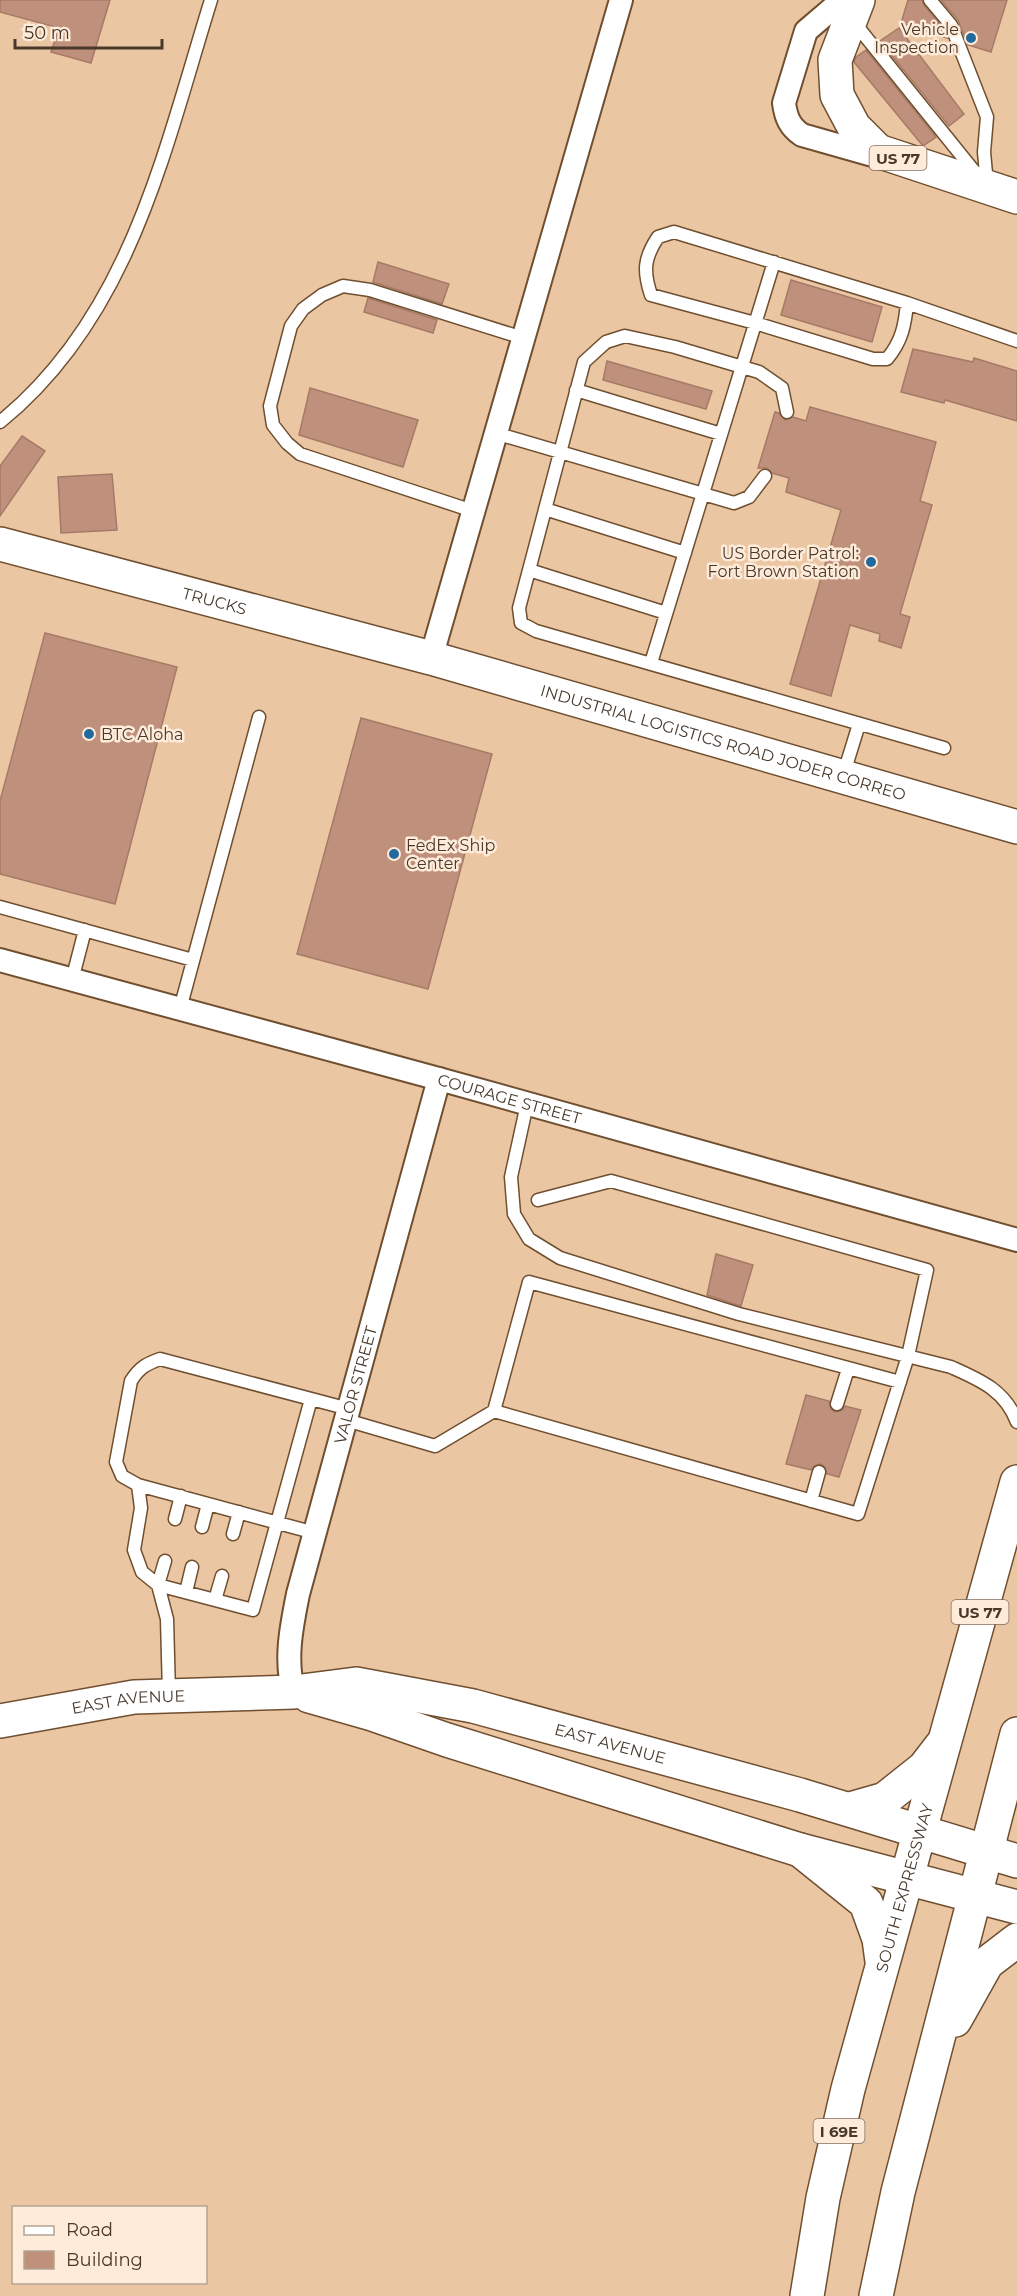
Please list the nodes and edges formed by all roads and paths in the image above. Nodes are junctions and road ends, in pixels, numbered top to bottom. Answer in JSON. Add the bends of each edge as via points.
{"nodes":[{"id":1,"x":211,"y":0,"type":"edge"},
{"id":2,"x":621,"y":0,"type":"edge"},
{"id":3,"x":930,"y":0,"type":"edge"},
{"id":4,"x":849,"y":6,"type":"edge"},
{"id":5,"x":938,"y":173,"type":"junction"},
{"id":6,"x":1002,"y":193,"type":"edge"},
{"id":7,"x":774,"y":262,"type":"junction"},
{"id":8,"x":907,"y":303,"type":"junction"},
{"id":9,"x":755,"y":323,"type":"junction"},
{"id":10,"x":523,"y":338,"type":"junction"},
{"id":11,"x":1017,"y":341,"type":"edge"},
{"id":12,"x":741,"y":367,"type":"junction"},
{"id":13,"x":576,"y":390,"type":"junction"},
{"id":14,"x":787,"y":412,"type":"dead end"},
{"id":15,"x":0,"y":422,"type":"edge"},
{"id":16,"x":495,"y":433,"type":"junction"},
{"id":17,"x":721,"y":434,"type":"junction"},
{"id":18,"x":561,"y":452,"type":"junction"},
{"id":19,"x":765,"y":476,"type":"dead end"},
{"id":20,"x":704,"y":494,"type":"junction"},
{"id":21,"x":545,"y":509,"type":"junction"},
{"id":22,"x":473,"y":511,"type":"junction"},
{"id":23,"x":0,"y":544,"type":"edge"},
{"id":24,"x":685,"y":553,"type":"junction"},
{"id":25,"x":529,"y":570,"type":"junction"},
{"id":26,"x":666,"y":613,"type":"junction"},
{"id":27,"x":431,"y":658,"type":"junction"},
{"id":28,"x":651,"y":663,"type":"junction"},
{"id":29,"x":259,"y":717,"type":"dead end"},
{"id":30,"x":859,"y":724,"type":"junction"},
{"id":31,"x":944,"y":748,"type":"dead end"},
{"id":32,"x":843,"y":777,"type":"junction"},
{"id":33,"x":1017,"y":827,"type":"edge"},
{"id":34,"x":0,"y":907,"type":"edge"},
{"id":35,"x":85,"y":930,"type":"junction"},
{"id":36,"x":0,"y":960,"type":"edge"},
{"id":37,"x":193,"y":960,"type":"junction"},
{"id":38,"x":72,"y":980,"type":"junction"},
{"id":39,"x":180,"y":1009,"type":"junction"},
{"id":40,"x":439,"y":1079,"type":"junction"},
{"id":41,"x":527,"y":1104,"type":"junction"},
{"id":42,"x":538,"y":1200,"type":"dead end"},
{"id":43,"x":1017,"y":1240,"type":"edge"},
{"id":44,"x":908,"y":1356,"type":"junction"},
{"id":45,"x":848,"y":1369,"type":"junction"},
{"id":46,"x":900,"y":1382,"type":"junction"},
{"id":47,"x":312,"y":1399,"type":"junction"},
{"id":48,"x":837,"y":1404,"type":"dead end"},
{"id":49,"x":494,"y":1411,"type":"junction"},
{"id":50,"x":347,"y":1414,"type":"junction"},
{"id":51,"x":1017,"y":1422,"type":"edge"},
{"id":52,"x":819,"y":1472,"type":"dead end"},
{"id":53,"x":1017,"y":1482,"type":"edge"},
{"id":54,"x":138,"y":1485,"type":"junction"},
{"id":55,"x":181,"y":1496,"type":"junction"},
{"id":56,"x":811,"y":1501,"type":"junction"},
{"id":57,"x":208,"y":1504,"type":"junction"},
{"id":58,"x":239,"y":1512,"type":"junction"},
{"id":59,"x":175,"y":1519,"type":"dead end"},
{"id":60,"x":277,"y":1522,"type":"junction"},
{"id":61,"x":202,"y":1527,"type":"dead end"},
{"id":62,"x":315,"y":1533,"type":"junction"},
{"id":63,"x":233,"y":1534,"type":"dead end"},
{"id":64,"x":165,"y":1561,"type":"dead end"},
{"id":65,"x":192,"y":1567,"type":"dead end"},
{"id":66,"x":222,"y":1576,"type":"dead end"},
{"id":67,"x":158,"y":1585,"type":"junction"},
{"id":68,"x":186,"y":1592,"type":"junction"},
{"id":69,"x":215,"y":1600,"type":"junction"},
{"id":70,"x":294,"y":1692,"type":"junction"},
{"id":71,"x":170,"y":1696,"type":"junction"},
{"id":72,"x":0,"y":1721,"type":"edge"},
{"id":73,"x":1017,"y":1734,"type":"edge"},
{"id":74,"x":944,"y":1742,"type":"junction"},
{"id":75,"x":850,"y":1809,"type":"junction"},
{"id":76,"x":920,"y":1832,"type":"junction"},
{"id":77,"x":800,"y":1850,"type":"junction"},
{"id":78,"x":986,"y":1852,"type":"junction"},
{"id":79,"x":1017,"y":1861,"type":"edge"},
{"id":80,"x":909,"y":1879,"type":"junction"},
{"id":81,"x":975,"y":1895,"type":"junction"},
{"id":82,"x":1017,"y":1907,"type":"edge"},
{"id":83,"x":1017,"y":1940,"type":"edge"},
{"id":84,"x":883,"y":1969,"type":"junction"},
{"id":85,"x":932,"y":2061,"type":"junction"},
{"id":86,"x":807,"y":2296,"type":"edge"},
{"id":87,"x":876,"y":2296,"type":"edge"}],
"edges":[{"from":1,"to":15,"type":"lane","via":[[147,206],[118,272],[69,351]]},
{"from":2,"to":10,"type":"street"},
{"from":3,"to":6,"type":"lane","via":[[951,25],[987,117],[984,152]]},
{"from":4,"to":5,"type":"main road","number":"US 77","via":[[834,60],[837,95],[854,127],[878,151]]},
{"from":4,"to":5,"type":"street","via":[[833,8],[806,31],[784,103],[786,115],[793,128],[813,140]]},
{"from":4,"to":6,"type":"lane"},
{"from":5,"to":6,"type":"main road","number":"US 77"},
{"from":7,"to":8,"type":"lane"},
{"from":7,"to":9,"type":"lane"},
{"from":7,"to":9,"type":"lane","via":[[674,232],[658,237],[648,251],[644,276],[651,295]]},
{"from":8,"to":9,"type":"lane","via":[[898,346],[887,359],[873,359]]},
{"from":8,"to":11,"type":"lane"},
{"from":9,"to":12,"type":"lane"},
{"from":10,"to":16,"type":"street"},
{"from":10,"to":22,"type":"lane","via":[[370,290],[343,286],[303,309],[291,326],[270,406],[273,425],[287,443],[300,454]]},
{"from":12,"to":13,"type":"lane","via":[[625,336],[606,342],[584,362]]},
{"from":12,"to":14,"type":"lane","via":[[759,372],[782,388]]},
{"from":12,"to":17,"type":"lane"},
{"from":13,"to":17,"type":"lane"},
{"from":13,"to":18,"type":"lane"},
{"from":16,"to":18,"type":"lane"},
{"from":16,"to":22,"type":"street"},
{"from":17,"to":20,"type":"lane"},
{"from":18,"to":20,"type":"lane"},
{"from":18,"to":21,"type":"lane"},
{"from":19,"to":20,"type":"lane","via":[[749,497],[734,503]]},
{"from":20,"to":24,"type":"lane"},
{"from":21,"to":24,"type":"lane"},
{"from":21,"to":25,"type":"lane"},
{"from":22,"to":27,"type":"street"},
{"from":23,"to":27,"type":"main road","name":"TRUCKS"},
{"from":24,"to":26,"type":"lane"},
{"from":25,"to":26,"type":"lane"},
{"from":25,"to":28,"type":"lane","via":[[519,608],[521,623],[536,631]]},
{"from":26,"to":28,"type":"lane"},
{"from":27,"to":32,"type":"main road","name":"INDUSTRIAL LOGISTICS ROAD JODER CORREO"},
{"from":28,"to":30,"type":"lane"},
{"from":29,"to":37,"type":"lane"},
{"from":30,"to":31,"type":"lane"},
{"from":30,"to":32,"type":"lane"},
{"from":32,"to":33,"type":"main road","name":"INDUSTRIAL LOGISTICS ROAD JODER CORREO"},
{"from":34,"to":35,"type":"lane"},
{"from":35,"to":37,"type":"lane"},
{"from":35,"to":38,"type":"lane"},
{"from":36,"to":38,"type":"street","name":"COURAGE STREET"},
{"from":37,"to":39,"type":"lane"},
{"from":38,"to":39,"type":"street","name":"COURAGE STREET"},
{"from":39,"to":40,"type":"street","name":"COURAGE STREET"},
{"from":40,"to":41,"type":"street","name":"COURAGE STREET"},
{"from":40,"to":50,"type":"street","name":"VALOR STREET"},
{"from":41,"to":43,"type":"street","name":"COURAGE STREET"},
{"from":41,"to":44,"type":"lane","via":[[511,1178],[514,1214],[529,1239],[560,1258],[705,1305]]},
{"from":42,"to":44,"type":"lane","via":[[610,1181],[927,1270]]},
{"from":44,"to":46,"type":"lane"},
{"from":44,"to":51,"type":"lane","via":[[951,1366],[981,1381],[1005,1399]]},
{"from":45,"to":46,"type":"lane"},
{"from":45,"to":48,"type":"lane"},
{"from":45,"to":49,"type":"lane","via":[[529,1282]]},
{"from":46,"to":56,"type":"lane","via":[[858,1514]]},
{"from":47,"to":50,"type":"lane"},
{"from":47,"to":54,"type":"lane","via":[[160,1359],[146,1364],[131,1381],[116,1462],[122,1476]]},
{"from":47,"to":60,"type":"lane"},
{"from":49,"to":50,"type":"lane","via":[[435,1446]]},
{"from":49,"to":56,"type":"lane"},
{"from":50,"to":62,"type":"street","name":"VALOR STREET"},
{"from":52,"to":56,"type":"lane"},
{"from":53,"to":74,"type":"main road","name":"SOUTH EXPRESSWAY","number":"US 77"},
{"from":54,"to":55,"type":"lane"},
{"from":54,"to":67,"type":"lane","via":[[141,1508],[134,1550],[142,1572]]},
{"from":55,"to":57,"type":"lane"},
{"from":55,"to":59,"type":"lane"},
{"from":57,"to":58,"type":"lane"},
{"from":57,"to":61,"type":"lane"},
{"from":58,"to":60,"type":"lane"},
{"from":58,"to":63,"type":"lane"},
{"from":60,"to":62,"type":"lane"},
{"from":60,"to":69,"type":"lane","via":[[253,1610]]},
{"from":62,"to":70,"type":"street","name":"VALOR STREET","via":[[292,1624]]},
{"from":64,"to":67,"type":"lane"},
{"from":65,"to":68,"type":"lane"},
{"from":66,"to":69,"type":"lane"},
{"from":67,"to":68,"type":"lane"},
{"from":67,"to":71,"type":"lane","via":[[167,1619]]},
{"from":68,"to":69,"type":"lane"},
{"from":70,"to":71,"type":"main road","name":"EAST AVENUE"},
{"from":70,"to":75,"type":"main road","name":"EAST AVENUE","via":[[356,1684],[473,1706]]},
{"from":70,"to":77,"type":"main road","name":"EAST AVENUE"},
{"from":71,"to":72,"type":"main road","name":"EAST AVENUE","via":[[134,1697]]},
{"from":73,"to":78,"type":"main road"},
{"from":74,"to":75,"type":"main road","via":[[924,1768],[885,1799]]},
{"from":74,"to":76,"type":"main road","name":"SOUTH EXPRESSWAY","number":"US 77"},
{"from":75,"to":76,"type":"main road","name":"EAST AVENUE"},
{"from":76,"to":78,"type":"main road","name":"EAST AVENUE"},
{"from":76,"to":80,"type":"main road","name":"SOUTH EXPRESSWAY","number":"US 77"},
{"from":77,"to":80,"type":"main road","name":"EAST AVENUE"},
{"from":77,"to":84,"type":"main road","via":[[866,1903],[879,1939]]},
{"from":78,"to":79,"type":"main road","name":"EAST AVENUE"},
{"from":78,"to":81,"type":"main road"},
{"from":80,"to":81,"type":"main road","name":"EAST AVENUE"},
{"from":80,"to":84,"type":"main road","name":"SOUTH EXPRESSWAY","number":"I 69E"},
{"from":81,"to":82,"type":"main road","name":"EAST AVENUE"},
{"from":81,"to":85,"type":"main road"},
{"from":83,"to":85,"type":"main road","via":[[987,1964]]},
{"from":84,"to":86,"type":"main road","name":"SOUTH EXPRESSWAY","number":"I 69E","via":[[848,2090],[823,2198]]},
{"from":85,"to":87,"type":"main road"}]}
